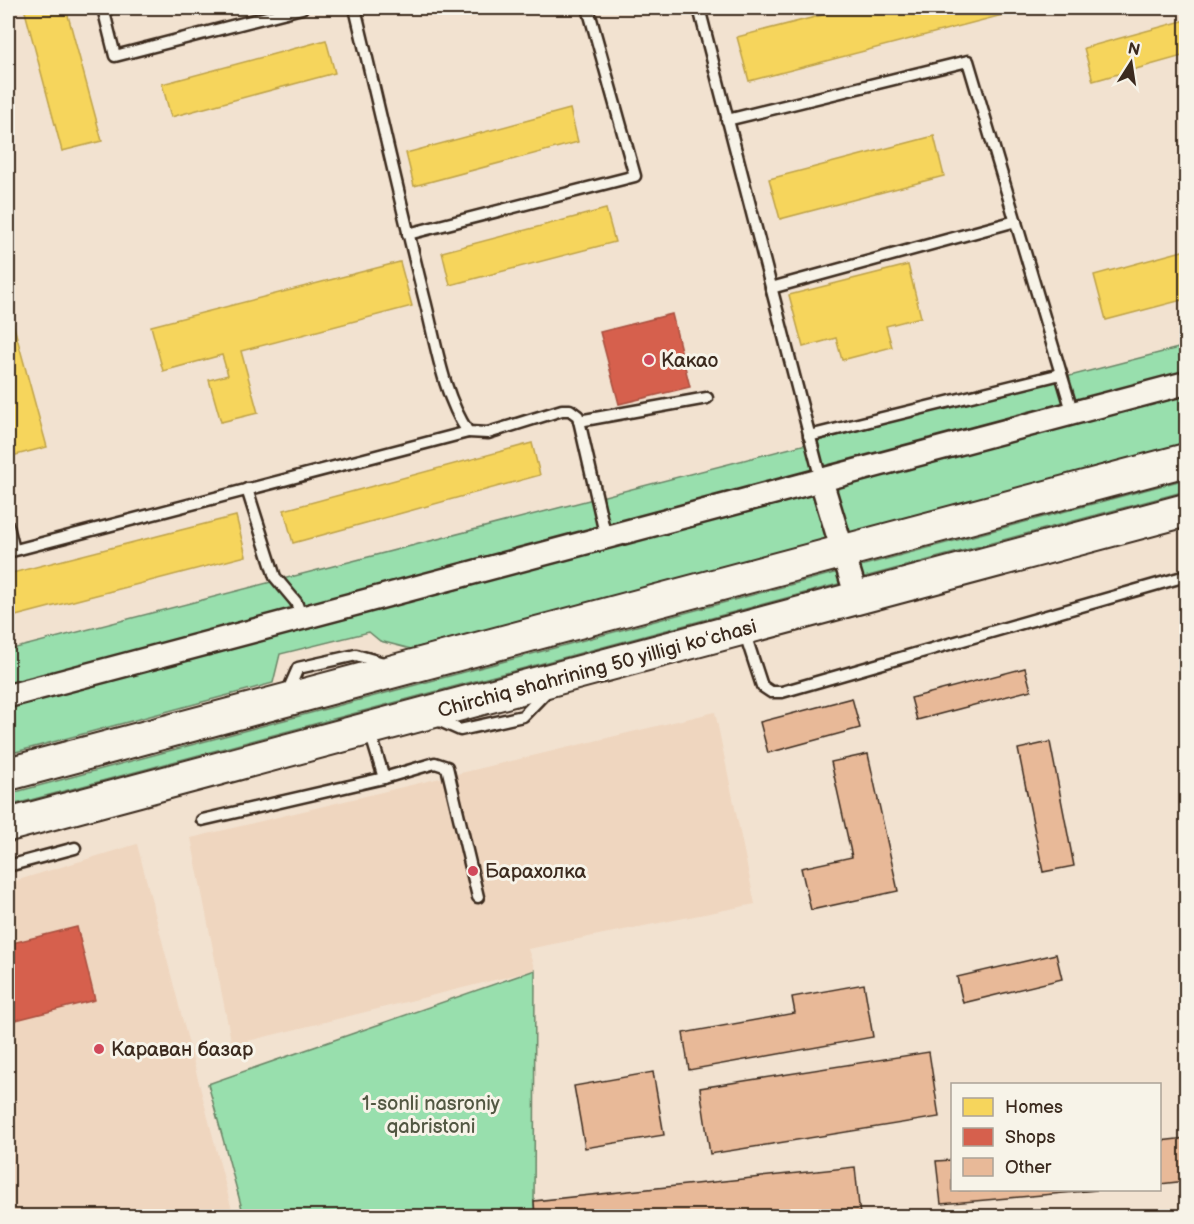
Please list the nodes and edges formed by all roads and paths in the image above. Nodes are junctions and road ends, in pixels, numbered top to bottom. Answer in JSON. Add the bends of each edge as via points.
{"nodes":[{"id":1,"x":103,"y":8,"type":"edge"},
{"id":2,"x":302,"y":8,"type":"edge"},
{"id":3,"x":355,"y":8,"type":"edge"},
{"id":4,"x":588,"y":8,"type":"edge"},
{"id":5,"x":699,"y":8,"type":"edge"},
{"id":6,"x":727,"y":120,"type":"junction"},
{"id":7,"x":1016,"y":221,"type":"junction"},
{"id":8,"x":408,"y":234,"type":"junction"},
{"id":9,"x":771,"y":288,"type":"junction"},
{"id":10,"x":1061,"y":374,"type":"junction"},
{"id":11,"x":1186,"y":383,"type":"edge"},
{"id":12,"x":707,"y":398,"type":"dead end"},
{"id":13,"x":1073,"y":414,"type":"junction"},
{"id":14,"x":579,"y":422,"type":"junction"},
{"id":15,"x":468,"y":432,"type":"junction"},
{"id":16,"x":809,"y":436,"type":"junction"},
{"id":17,"x":1186,"y":460,"type":"edge"},
{"id":18,"x":821,"y":480,"type":"junction"},
{"id":19,"x":247,"y":489,"type":"junction"},
{"id":20,"x":1186,"y":510,"type":"edge"},
{"id":21,"x":8,"y":526,"type":"edge"},
{"id":22,"x":606,"y":538,"type":"junction"},
{"id":23,"x":11,"y":551,"type":"edge"},
{"id":24,"x":843,"y":551,"type":"junction"},
{"id":25,"x":1186,"y":576,"type":"edge"},
{"id":26,"x":857,"y":598,"type":"junction"},
{"id":27,"x":302,"y":618,"type":"junction"},
{"id":28,"x":744,"y":629,"type":"junction"},
{"id":29,"x":8,"y":696,"type":"edge"},
{"id":30,"x":369,"y":729,"type":"junction"},
{"id":31,"x":8,"y":774,"type":"edge"},
{"id":32,"x":384,"y":777,"type":"junction"},
{"id":33,"x":202,"y":820,"type":"dead end"},
{"id":34,"x":8,"y":825,"type":"edge"},
{"id":35,"x":75,"y":848,"type":"dead end"},
{"id":36,"x":8,"y":866,"type":"edge"},
{"id":37,"x":478,"y":897,"type":"dead end"}],
"edges":[{"from":1,"to":2,"type":"lane","via":[[115,56]]},
{"from":3,"to":8,"type":"lane"},
{"from":4,"to":8,"type":"lane","via":[[635,176]]},
{"from":5,"to":6,"type":"lane"},
{"from":6,"to":7,"type":"lane","via":[[968,61]]},
{"from":6,"to":9,"type":"lane"},
{"from":7,"to":9,"type":"lane"},
{"from":7,"to":10,"type":"lane"},
{"from":8,"to":15,"type":"lane","via":[[445,379]]},
{"from":9,"to":16,"type":"lane"},
{"from":10,"to":13,"type":"lane"},
{"from":10,"to":16,"type":"lane"},
{"from":11,"to":13,"type":"street"},
{"from":12,"to":14,"type":"lane"},
{"from":13,"to":18,"type":"street"},
{"from":14,"to":15,"type":"lane","via":[[570,410],[562,410],[488,433]]},
{"from":14,"to":22,"type":"lane"},
{"from":15,"to":19,"type":"lane"},
{"from":16,"to":18,"type":"lane"},
{"from":17,"to":24,"type":"main road"},
{"from":18,"to":22,"type":"street"},
{"from":18,"to":24,"type":"street"},
{"from":19,"to":23,"type":"lane"},
{"from":19,"to":27,"type":"lane","via":[[274,577],[297,602]]},
{"from":20,"to":26,"type":"main road","name":"Chirchiq shahrining 50 yilligi koʻchasi"},
{"from":21,"to":23,"type":"lane"},
{"from":22,"to":27,"type":"street"},
{"from":24,"to":26,"type":"street"},
{"from":24,"to":31,"type":"main road"},
{"from":25,"to":28,"type":"lane","via":[[782,692],[771,692],[762,686]]},
{"from":26,"to":28,"type":"main road","name":"Chirchiq shahrining 50 yilligi koʻchasi"},
{"from":27,"to":29,"type":"street"},
{"from":28,"to":30,"type":"main road","name":"Chirchiq shahrining 50 yilligi koʻchasi"},
{"from":30,"to":32,"type":"lane"},
{"from":30,"to":34,"type":"main road","name":"Chirchiq shahrining 50 yilligi koʻchasi"},
{"from":32,"to":33,"type":"lane"},
{"from":32,"to":37,"type":"lane","via":[[435,763],[447,767]]},
{"from":35,"to":36,"type":"lane"}]}
